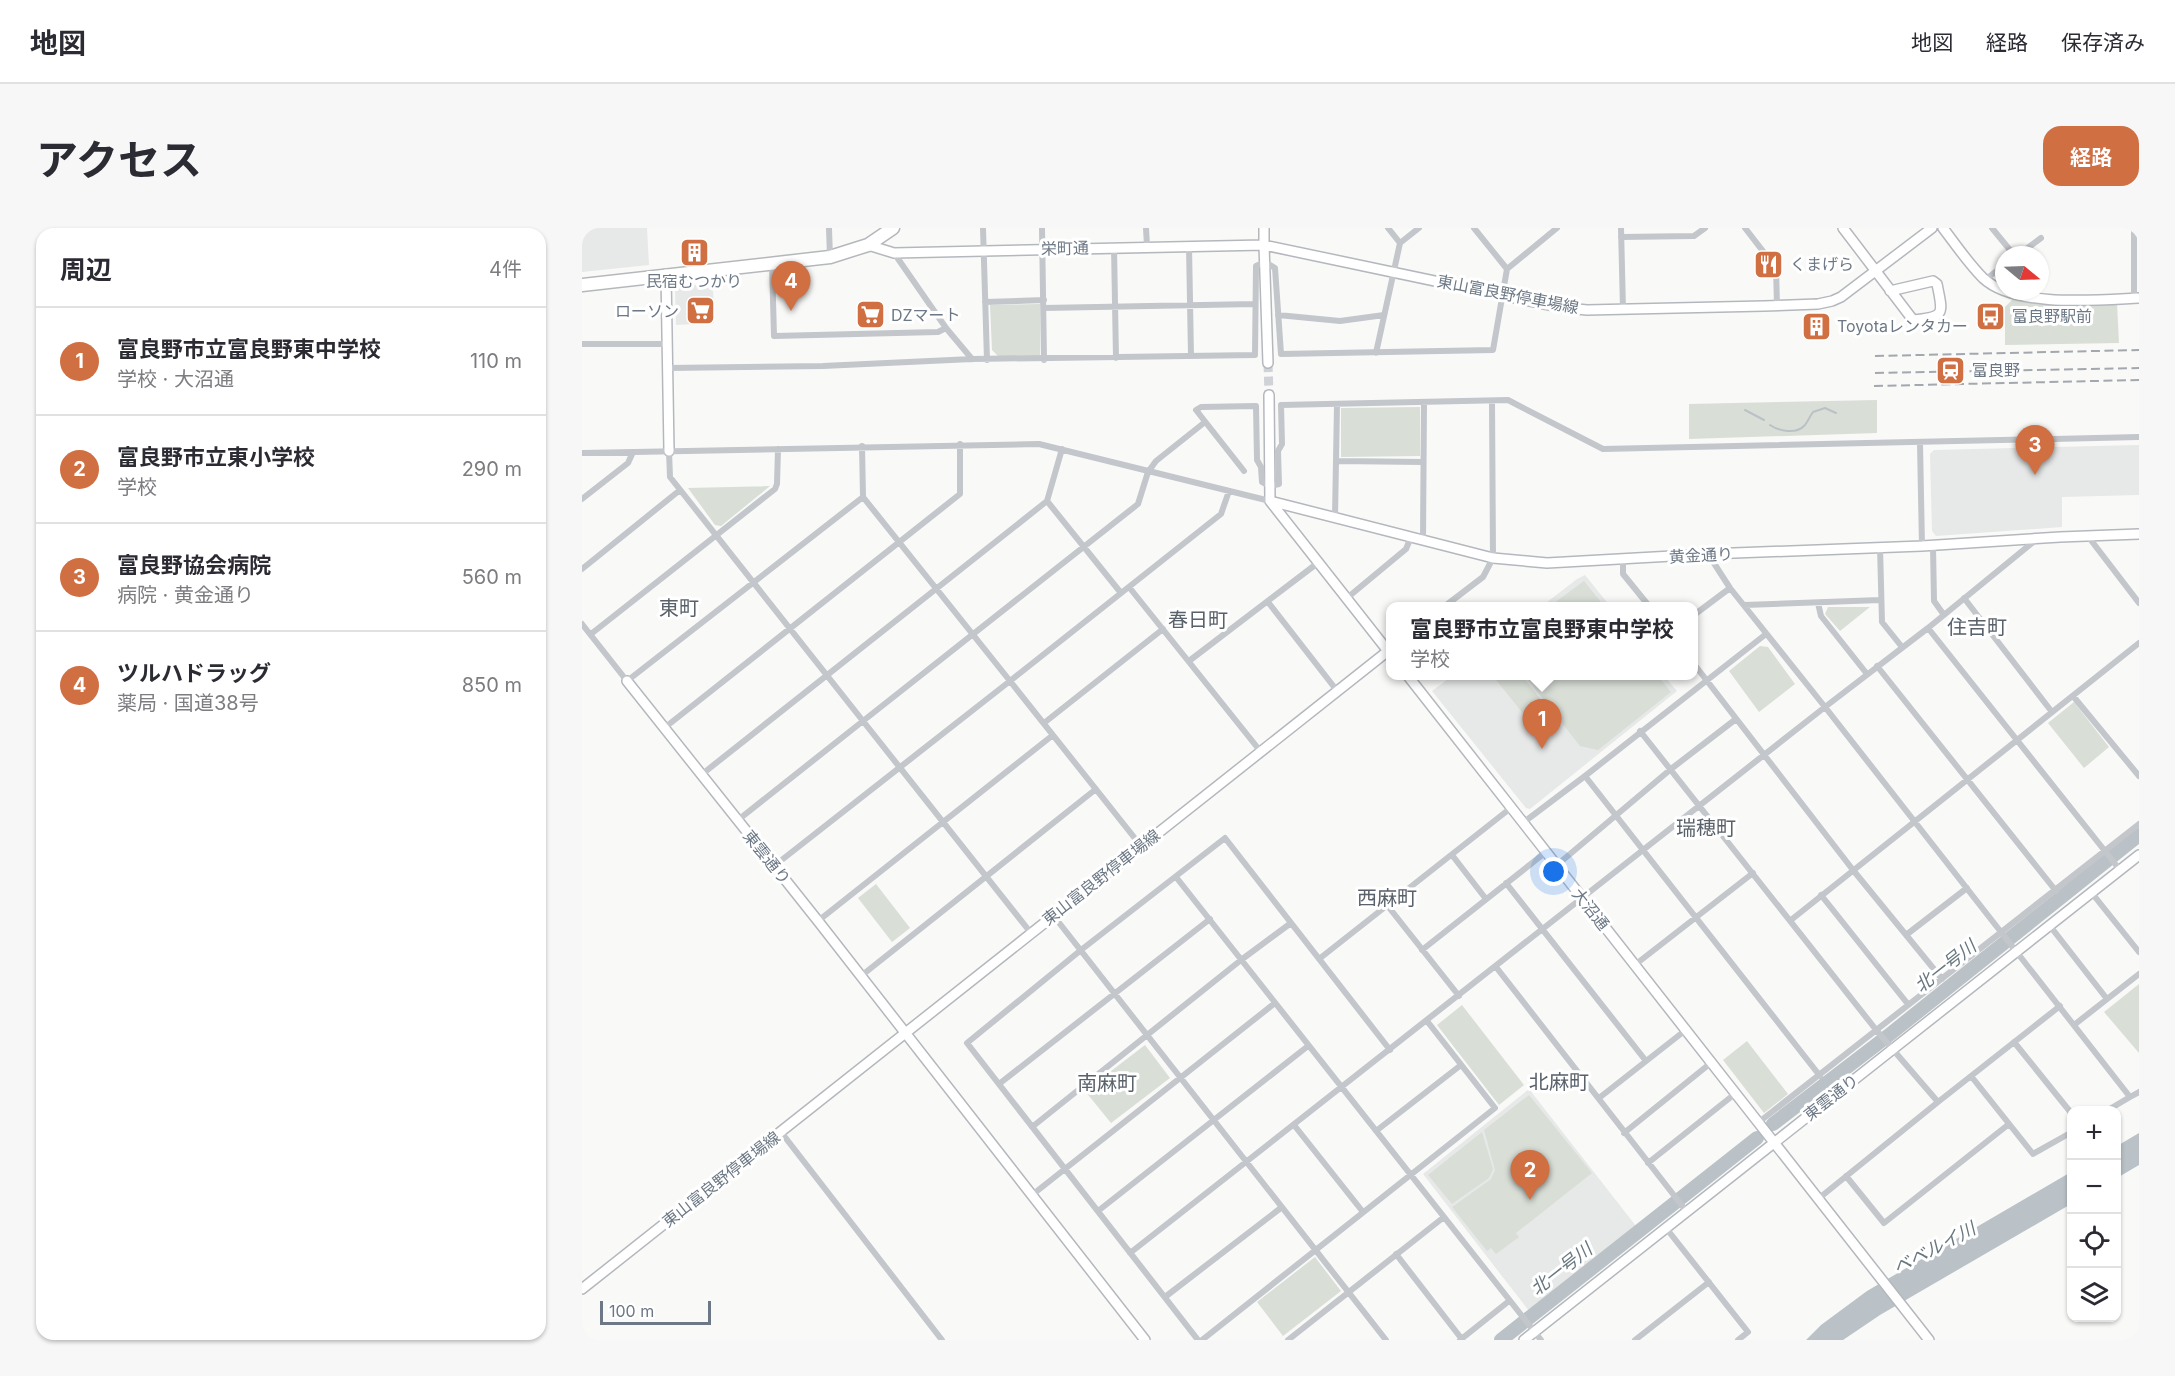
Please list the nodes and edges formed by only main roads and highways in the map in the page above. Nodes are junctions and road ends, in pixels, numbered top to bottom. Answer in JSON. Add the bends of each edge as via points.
{"nodes":[{"id":1,"x":893,"y":228,"type":"edge"},
{"id":2,"x":582,"y":285,"type":"edge"}],
"edges":[{"from":1,"to":2,"type":"highway","via":[[868,245],[830,256]]}]}
